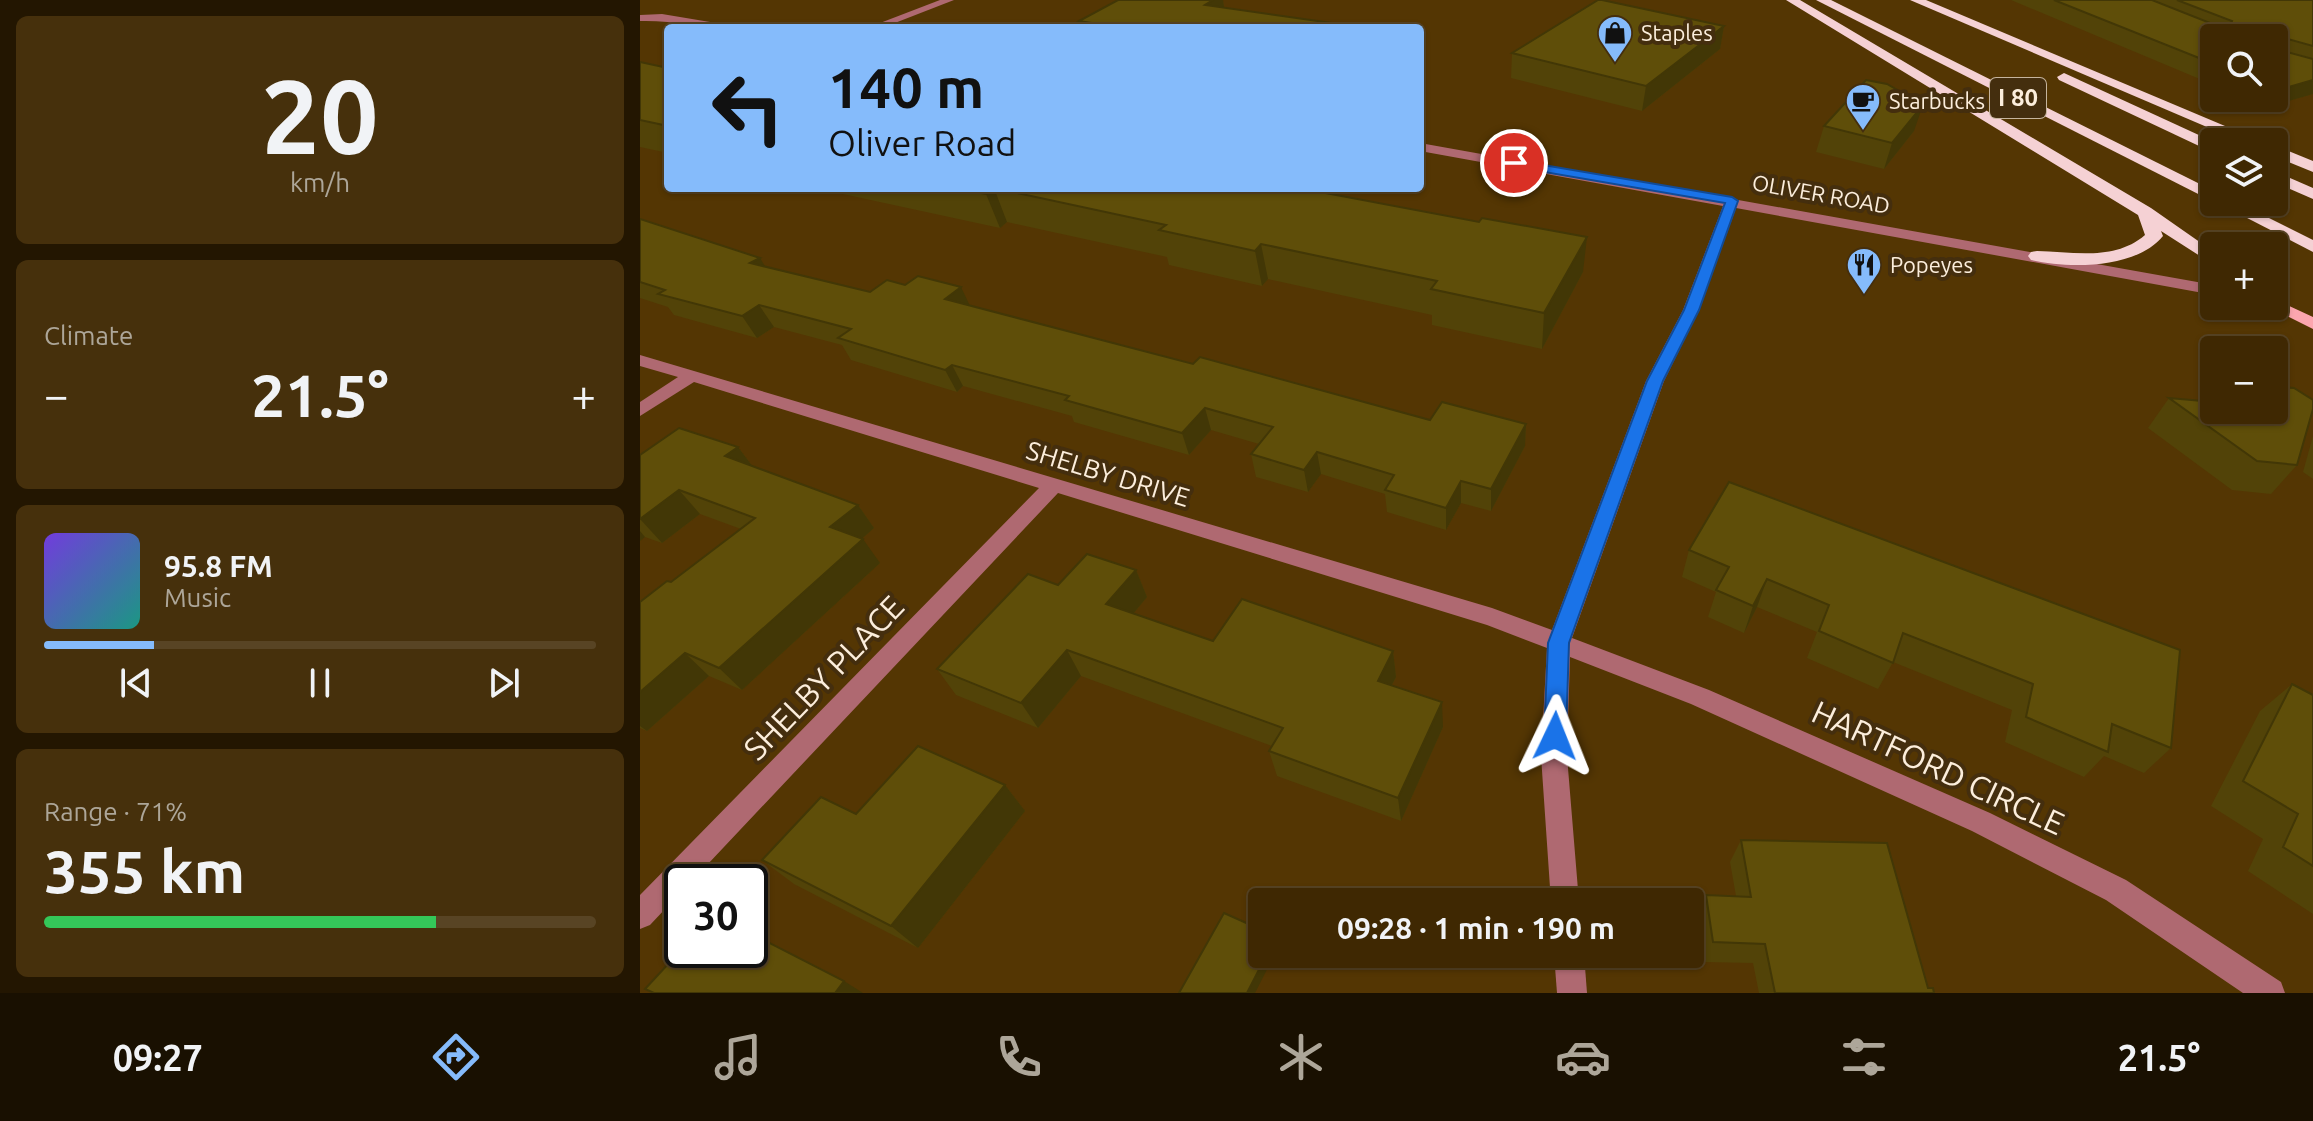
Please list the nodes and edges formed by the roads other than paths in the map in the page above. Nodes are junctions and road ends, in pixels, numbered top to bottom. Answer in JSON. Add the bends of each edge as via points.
{"nodes":[{"id":1,"x":949,"y":0,"type":"edge"},
{"id":2,"x":1792,"y":0,"type":"edge"},
{"id":3,"x":1822,"y":0,"type":"edge"},
{"id":4,"x":1902,"y":0,"type":"edge"},
{"id":5,"x":1916,"y":0,"type":"edge"},
{"id":6,"x":640,"y":10,"type":"edge"},
{"id":7,"x":662,"y":17,"type":"junction"},
{"id":8,"x":640,"y":18,"type":"edge"},
{"id":9,"x":704,"y":24,"type":"edge"},
{"id":10,"x":883,"y":24,"type":"edge"},
{"id":11,"x":2222,"y":128,"type":"edge"},
{"id":12,"x":2200,"y":141,"type":"edge"},
{"id":13,"x":1424,"y":148,"type":"edge"},
{"id":14,"x":2288,"y":156,"type":"edge"},
{"id":15,"x":2313,"y":167,"type":"edge"},
{"id":16,"x":2288,"y":182,"type":"edge"},
{"id":17,"x":2200,"y":190,"type":"edge"},
{"id":18,"x":2313,"y":194,"type":"edge"},
{"id":19,"x":1732,"y":201,"type":"junction"},
{"id":20,"x":2145,"y":212,"type":"junction"},
{"id":21,"x":2252,"y":216,"type":"edge"},
{"id":22,"x":2313,"y":247,"type":"edge"},
{"id":23,"x":2200,"y":250,"type":"edge"},
{"id":24,"x":2037,"y":256,"type":"junction"},
{"id":25,"x":2200,"y":287,"type":"edge"},
{"id":26,"x":2288,"y":311,"type":"edge"},
{"id":27,"x":2313,"y":324,"type":"edge"},
{"id":28,"x":640,"y":360,"type":"edge"},
{"id":29,"x":693,"y":375,"type":"junction"},
{"id":30,"x":640,"y":410,"type":"edge"},
{"id":31,"x":1054,"y":485,"type":"junction"},
{"id":32,"x":1559,"y":643,"type":"junction"},
{"id":33,"x":1564,"y":888,"type":"edge"},
{"id":34,"x":640,"y":915,"type":"edge"},
{"id":35,"x":1570,"y":968,"type":"edge"},
{"id":36,"x":1572,"y":993,"type":"edge"},
{"id":37,"x":2270,"y":993,"type":"edge"}],
"edges":[{"from":1,"to":10,"type":"street"},
{"from":2,"to":20,"type":"highway"},
{"from":3,"to":17,"type":"highway","number":"I 80"},
{"from":4,"to":12,"type":"highway","number":"I 80"},
{"from":5,"to":11,"type":"highway"},
{"from":6,"to":7,"type":"street"},
{"from":7,"to":8,"type":"street"},
{"from":7,"to":9,"type":"street"},
{"from":13,"to":19,"type":"street","name":"OLIVER ROAD"},
{"from":14,"to":15,"type":"highway"},
{"from":16,"to":18,"type":"highway"},
{"from":19,"to":24,"type":"street","name":"OLIVER ROAD"},
{"from":19,"to":32,"type":"street","via":[[1691,310],[1655,381]]},
{"from":20,"to":23,"type":"highway"},
{"from":20,"to":24,"type":"highway","via":[[2154,236],[2143,249],[2106,258]]},
{"from":21,"to":22,"type":"highway"},
{"from":24,"to":25,"type":"street","name":"OLIVER ROAD"},
{"from":26,"to":27,"type":"main road"},
{"from":28,"to":29,"type":"street","name":"SHELBY DRIVE"},
{"from":29,"to":30,"type":"street"},
{"from":29,"to":31,"type":"street","name":"SHELBY DRIVE"},
{"from":31,"to":32,"type":"street","name":"SHELBY DRIVE","via":[[1492,617]]},
{"from":31,"to":34,"type":"street","name":"SHELBY PLACE"},
{"from":32,"to":33,"type":"street","via":[[1554,756]]},
{"from":32,"to":37,"type":"street","name":"HARTFORD CIRCLE","via":[[1700,697],[1981,822],[2116,890]]},
{"from":35,"to":36,"type":"street"}]}
